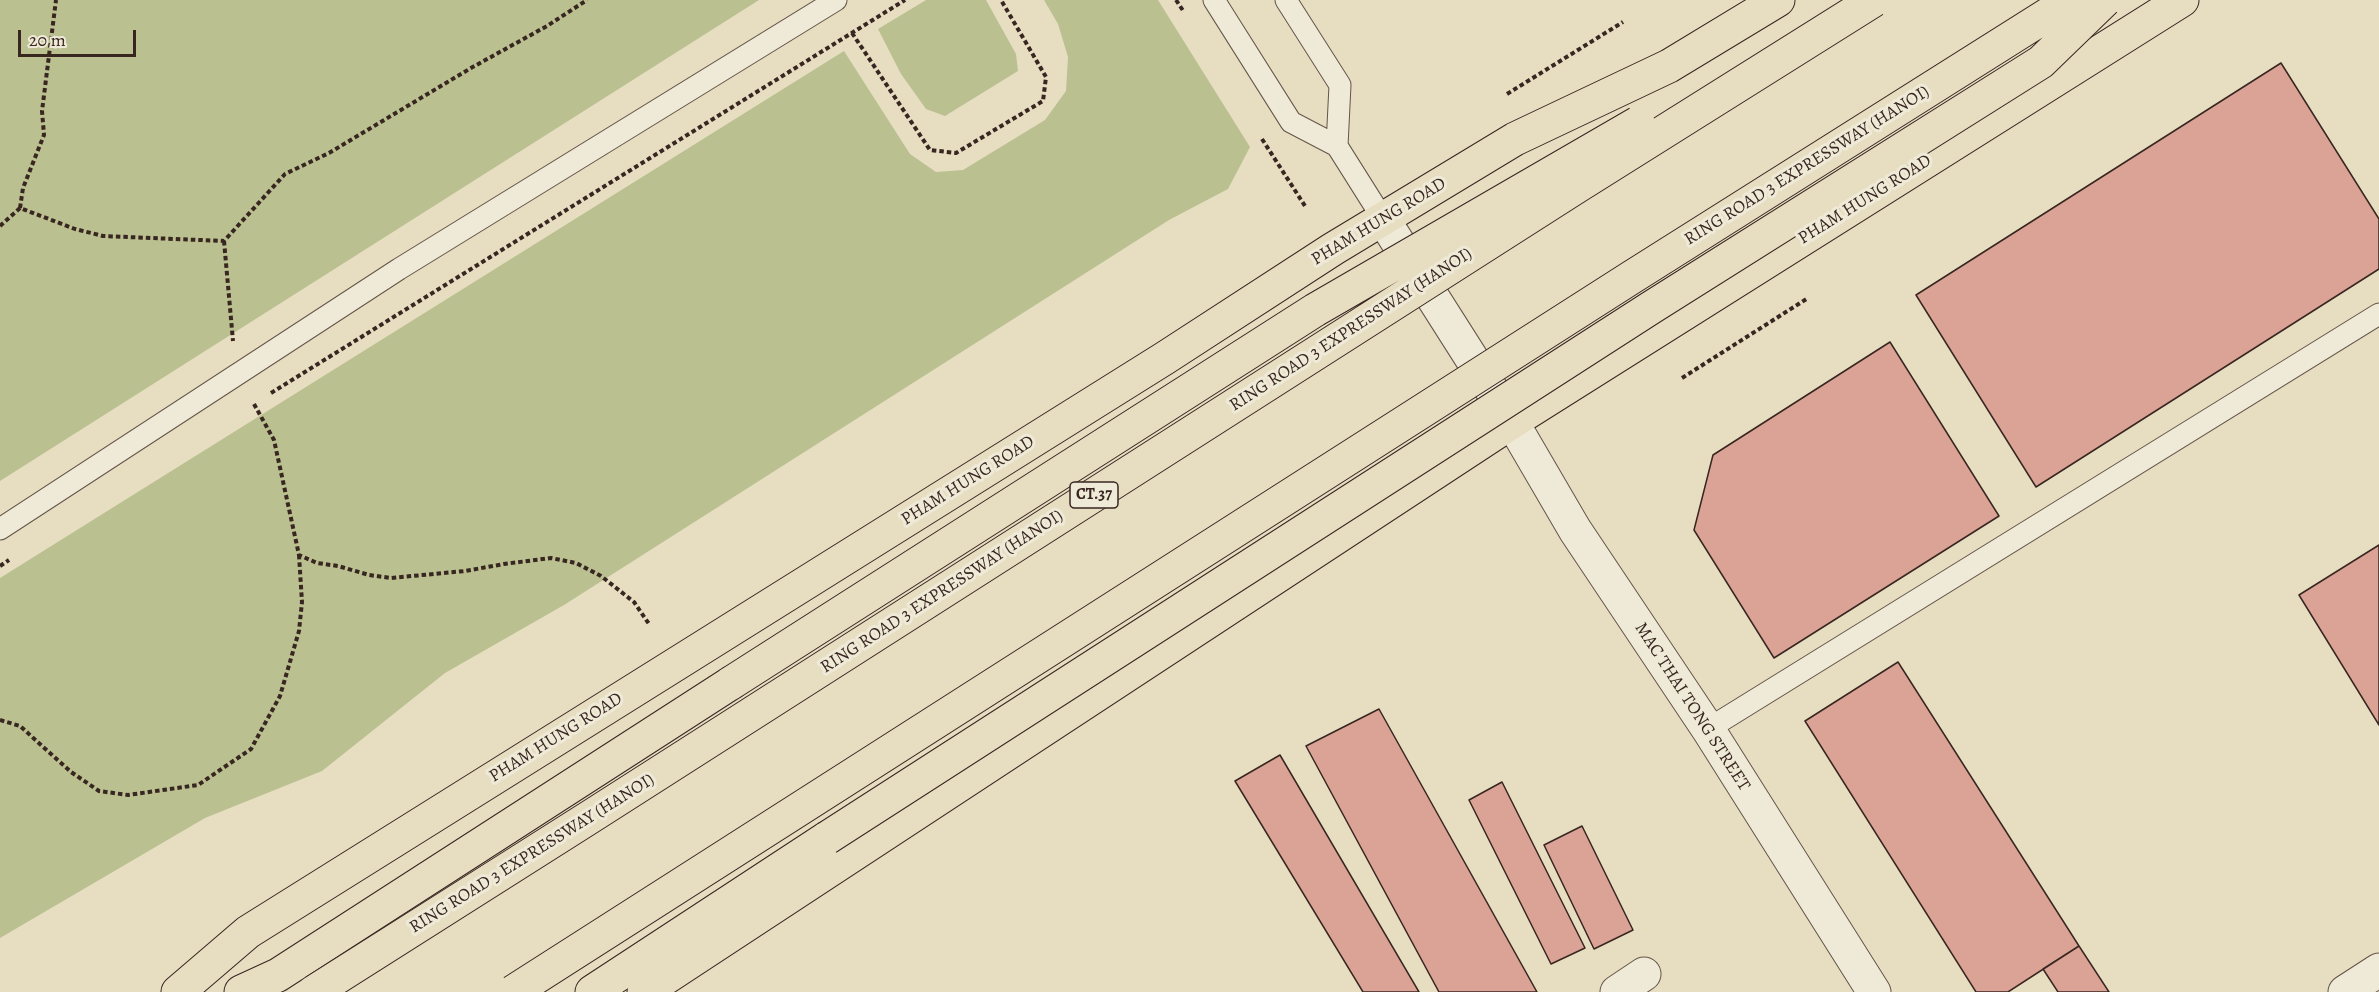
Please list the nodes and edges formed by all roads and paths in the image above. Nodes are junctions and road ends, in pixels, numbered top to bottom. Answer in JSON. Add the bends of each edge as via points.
{"nodes":[{"id":1,"x":57,"y":0,"type":"edge"},
{"id":2,"x":587,"y":0,"type":"edge"},
{"id":3,"x":836,"y":0,"type":"edge"},
{"id":4,"x":905,"y":0,"type":"edge"},
{"id":5,"x":1001,"y":0,"type":"edge"},
{"id":6,"x":1214,"y":0,"type":"edge"},
{"id":7,"x":1286,"y":0,"type":"edge"},
{"id":8,"x":1778,"y":0,"type":"edge"},
{"id":9,"x":1860,"y":0,"type":"edge"},
{"id":10,"x":1874,"y":0,"type":"edge"},
{"id":11,"x":2071,"y":0,"type":"edge"},
{"id":12,"x":2105,"y":0,"type":"edge"},
{"id":13,"x":2182,"y":0,"type":"edge"},
{"id":14,"x":1623,"y":22,"type":"dead end"},
{"id":15,"x":852,"y":33,"type":"junction"},
{"id":16,"x":1507,"y":94,"type":"dead end"},
{"id":17,"x":1337,"y":146,"type":"junction"},
{"id":18,"x":20,"y":208,"type":"junction"},
{"id":19,"x":1383,"y":219,"type":"junction"},
{"id":20,"x":0,"y":226,"type":"edge"},
{"id":21,"x":1808,"y":298,"type":"dead end"},
{"id":22,"x":2379,"y":314,"type":"edge"},
{"id":23,"x":1682,"y":378,"type":"dead end"},
{"id":24,"x":264,"y":397,"type":"dead end"},
{"id":25,"x":244,"y":410,"type":"dead end"},
{"id":26,"x":1512,"y":422,"type":"junction"},
{"id":27,"x":0,"y":529,"type":"edge"},
{"id":28,"x":299,"y":555,"type":"junction"},
{"id":29,"x":10,"y":560,"type":"dead end"},
{"id":30,"x":0,"y":566,"type":"edge"},
{"id":31,"x":650,"y":624,"type":"dead end"},
{"id":32,"x":0,"y":720,"type":"edge"},
{"id":33,"x":1708,"y":729,"type":"junction"},
{"id":34,"x":2379,"y":970,"type":"edge"},
{"id":35,"x":1644,"y":974,"type":"dead end"},
{"id":36,"x":178,"y":992,"type":"edge"},
{"id":37,"x":241,"y":992,"type":"edge"},
{"id":38,"x":314,"y":992,"type":"edge"},
{"id":39,"x":513,"y":992,"type":"edge"},
{"id":40,"x":592,"y":992,"type":"edge"},
{"id":41,"x":645,"y":992,"type":"edge"},
{"id":42,"x":1617,"y":992,"type":"edge"},
{"id":43,"x":1874,"y":992,"type":"edge"},
{"id":44,"x":2345,"y":992,"type":"edge"}],
"edges":[{"from":1,"to":18,"type":"path","via":[[42,111],[44,135],[23,188]]},
{"from":2,"to":18,"type":"path","via":[[328,153],[285,174],[224,241],[103,236]]},
{"from":3,"to":27,"type":"lane","via":[[399,269]]},
{"from":4,"to":15,"type":"path"},
{"from":5,"to":15,"type":"path","via":[[1046,77],[1043,101],[956,153],[930,150]]},
{"from":6,"to":17,"type":"lane","via":[[1291,122]]},
{"from":7,"to":17,"type":"lane","via":[[1340,85]]},
{"from":8,"to":19,"type":"main road","name":"PHAM HUNG ROAD","via":[[1669,66],[1515,139]]},
{"from":9,"to":37,"type":"main road","bridge":true,"via":[[1562,165],[1315,310],[278,975]]},
{"from":10,"to":38,"type":"main road","name":"RING ROAD 3 EXPRESSWAY (HANOI)","number":"CT.37","bridge":true},
{"from":11,"to":39,"type":"main road","name":"RING ROAD 3 EXPRESSWAY (HANOI)","bridge":true},
{"from":12,"to":40,"type":"main road","bridge":true,"via":[[2040,62],[1632,320]]},
{"from":13,"to":26,"type":"main road","name":"PHAM HUNG ROAD"},
{"from":14,"to":16,"type":"path"},
{"from":15,"to":24,"type":"path"},
{"from":17,"to":19,"type":"lane"},
{"from":18,"to":20,"type":"path"},
{"from":19,"to":26,"type":"street","name":"MAC THAI TONG STREET"},
{"from":19,"to":36,"type":"main road","name":"PHAM HUNG ROAD","via":[[258,926]]},
{"from":21,"to":23,"type":"path"},
{"from":22,"to":33,"type":"lane"},
{"from":25,"to":28,"type":"path","via":[[254,404],[274,441]]},
{"from":26,"to":33,"type":"street","name":"MAC THAI TONG STREET","via":[[1575,530]]},
{"from":26,"to":41,"type":"main road","name":"PHAM HUNG ROAD"},
{"from":28,"to":31,"type":"path","via":[[317,563],[391,578],[551,558],[576,563],[601,576],[634,602]]},
{"from":28,"to":32,"type":"path","via":[[299,631],[280,696],[251,750],[198,785],[128,795],[99,791],[71,772],[20,726]]},
{"from":29,"to":30,"type":"path"},
{"from":33,"to":43,"type":"street","name":"MAC THAI TONG STREET"},
{"from":34,"to":44,"type":"street"},
{"from":35,"to":42,"type":"street"}]}
